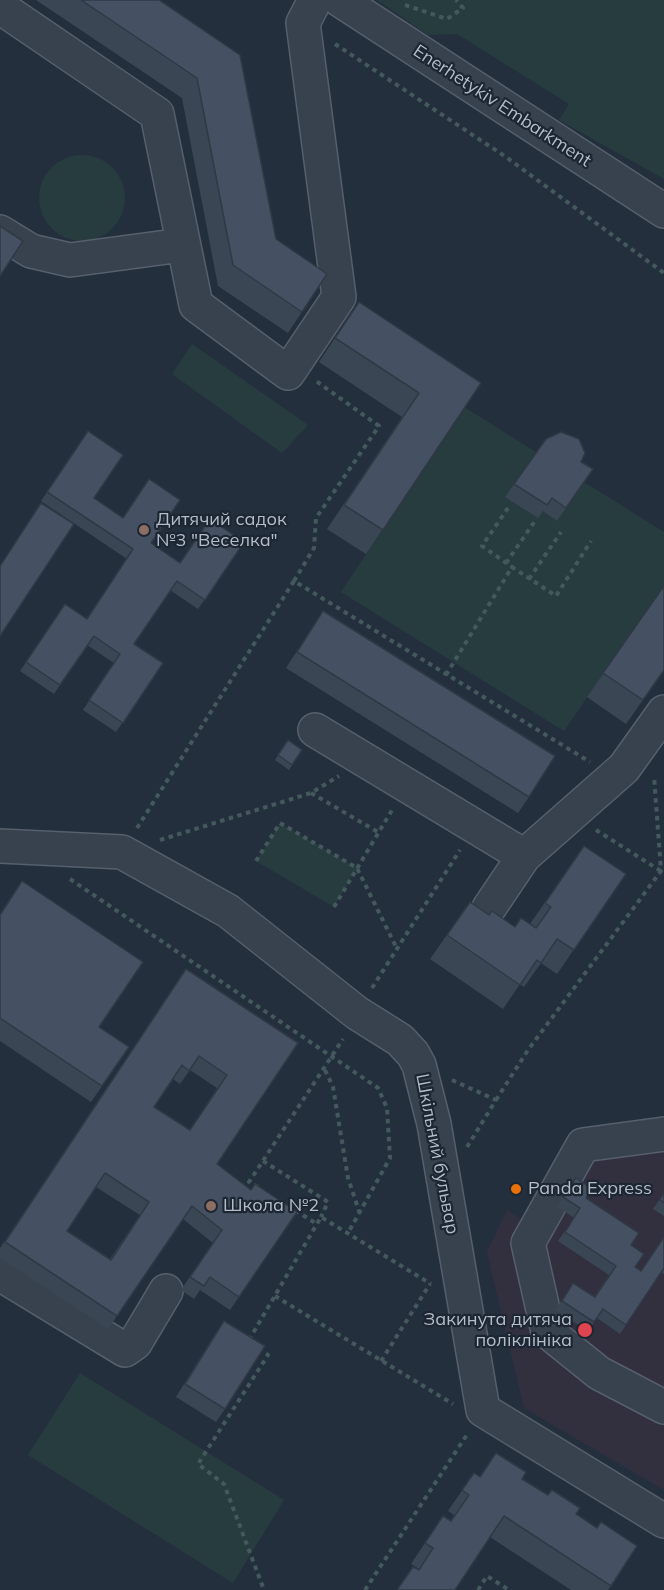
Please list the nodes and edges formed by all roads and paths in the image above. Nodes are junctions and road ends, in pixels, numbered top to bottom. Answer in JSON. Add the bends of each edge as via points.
{"nodes":[{"id":1,"x":340,"y":0,"type":"edge"},
{"id":2,"x":456,"y":0,"type":"edge"},
{"id":3,"x":401,"y":3,"type":"dead end"},
{"id":4,"x":0,"y":7,"type":"edge"},
{"id":5,"x":309,"y":11,"type":"edge"},
{"id":6,"x":664,"y":211,"type":"edge"},
{"id":7,"x":0,"y":231,"type":"edge"},
{"id":8,"x":182,"y":245,"type":"junction"},
{"id":9,"x":664,"y":273,"type":"edge"},
{"id":10,"x":298,"y":355,"type":"junction"},
{"id":11,"x":508,"y":508,"type":"dead end"},
{"id":12,"x":535,"y":521,"type":"dead end"},
{"id":13,"x":561,"y":532,"type":"dead end"},
{"id":14,"x":591,"y":541,"type":"dead end"},
{"id":15,"x":506,"y":562,"type":"junction"},
{"id":16,"x":512,"y":567,"type":"junction"},
{"id":17,"x":529,"y":579,"type":"junction"},
{"id":18,"x":294,"y":580,"type":"junction"},
{"id":19,"x":446,"y":675,"type":"junction"},
{"id":20,"x":658,"y":721,"type":"edge"},
{"id":21,"x":315,"y":730,"type":"dead end"},
{"id":22,"x":365,"y":760,"type":"junction"},
{"id":23,"x":614,"y":776,"type":"junction"},
{"id":24,"x":406,"y":785,"type":"junction"},
{"id":25,"x":311,"y":793,"type":"junction"},
{"id":26,"x":572,"y":816,"type":"junction"},
{"id":27,"x":475,"y":827,"type":"junction"},
{"id":28,"x":378,"y":832,"type":"junction"},
{"id":29,"x":0,"y":846,"type":"edge"},
{"id":30,"x":122,"y":852,"type":"junction"},
{"id":31,"x":524,"y":856,"type":"junction"},
{"id":32,"x":256,"y":861,"type":"dead end"},
{"id":33,"x":357,"y":868,"type":"junction"},
{"id":34,"x":663,"y":870,"type":"edge"},
{"id":35,"x":69,"y":878,"type":"dead end"},
{"id":36,"x":334,"y":907,"type":"dead end"},
{"id":37,"x":489,"y":908,"type":"dead end"},
{"id":38,"x":397,"y":948,"type":"junction"},
{"id":39,"x":357,"y":1012,"type":"junction"},
{"id":40,"x":333,"y":1058,"type":"junction"},
{"id":41,"x":325,"y":1070,"type":"junction"},
{"id":42,"x":496,"y":1100,"type":"dead end"},
{"id":43,"x":664,"y":1134,"type":"edge"},
{"id":44,"x":263,"y":1161,"type":"junction"},
{"id":45,"x":259,"y":1188,"type":"edge"},
{"id":46,"x":278,"y":1200,"type":"edge"},
{"id":47,"x":359,"y":1212,"type":"junction"},
{"id":48,"x":321,"y":1217,"type":"junction"},
{"id":49,"x":317,"y":1224,"type":"junction"},
{"id":50,"x":348,"y":1233,"type":"junction"},
{"id":51,"x":0,"y":1274,"type":"edge"},
{"id":52,"x":430,"y":1284,"type":"junction"},
{"id":53,"x":166,"y":1291,"type":"dead end"},
{"id":54,"x":275,"y":1296,"type":"junction"},
{"id":55,"x":466,"y":1306,"type":"junction"},
{"id":56,"x":381,"y":1361,"type":"junction"},
{"id":57,"x":664,"y":1407,"type":"edge"},
{"id":58,"x":483,"y":1410,"type":"junction"},
{"id":59,"x":664,"y":1521,"type":"edge"},
{"id":60,"x":264,"y":1590,"type":"edge"},
{"id":61,"x":365,"y":1590,"type":"edge"},
{"id":62,"x":478,"y":1590,"type":"edge"},
{"id":63,"x":509,"y":1590,"type":"edge"}],
"edges":[{"from":1,"to":6,"type":"street","name":"Enerhetykiv Embarkment"},
{"from":2,"to":3,"type":"path","via":[[463,8],[447,19]]},
{"from":4,"to":8,"type":"street","via":[[157,114]]},
{"from":5,"to":9,"type":"path"},
{"from":5,"to":10,"type":"street","via":[[339,297]]},
{"from":7,"to":8,"type":"street","via":[[31,251],[70,260]]},
{"from":8,"to":10,"type":"street","via":[[196,305],[288,373]]},
{"from":10,"to":18,"type":"path","via":[[314,380],[379,426],[316,518],[314,548]]},
{"from":11,"to":15,"type":"path","via":[[482,546]]},
{"from":12,"to":15,"type":"path"},
{"from":13,"to":17,"type":"path"},
{"from":14,"to":17,"type":"path","via":[[556,596]]},
{"from":15,"to":16,"type":"path"},
{"from":16,"to":17,"type":"path"},
{"from":16,"to":19,"type":"path"},
{"from":18,"to":19,"type":"path"},
{"from":18,"to":30,"type":"path"},
{"from":19,"to":23,"type":"path"},
{"from":20,"to":23,"type":"street"},
{"from":20,"to":34,"type":"path"},
{"from":21,"to":22,"type":"street"},
{"from":22,"to":24,"type":"street"},
{"from":22,"to":25,"type":"path"},
{"from":23,"to":26,"type":"street"},
{"from":24,"to":27,"type":"street"},
{"from":24,"to":28,"type":"path"},
{"from":25,"to":28,"type":"path"},
{"from":25,"to":30,"type":"path"},
{"from":26,"to":31,"type":"street"},
{"from":26,"to":34,"type":"path"},
{"from":27,"to":31,"type":"street"},
{"from":27,"to":38,"type":"path"},
{"from":28,"to":33,"type":"path"},
{"from":29,"to":30,"type":"street","name":"Шкільний бульвар"},
{"from":30,"to":39,"type":"street","name":"Шкільний бульвар","via":[[228,911]]},
{"from":31,"to":37,"type":"street"},
{"from":32,"to":33,"type":"path","via":[[280,823]]},
{"from":33,"to":36,"type":"path"},
{"from":33,"to":38,"type":"path"},
{"from":34,"to":42,"type":"path","via":[[528,1050]]},
{"from":35,"to":40,"type":"path"},
{"from":38,"to":39,"type":"path"},
{"from":39,"to":40,"type":"path"},
{"from":39,"to":55,"type":"street","name":"Шкільний бульвар","via":[[400,1040],[419,1065],[434,1124]]},
{"from":40,"to":41,"type":"path"},
{"from":40,"to":47,"type":"path","via":[[378,1088],[387,1108],[390,1158]]},
{"from":41,"to":44,"type":"path"},
{"from":41,"to":47,"type":"path","via":[[333,1087],[348,1179]]},
{"from":43,"to":57,"type":"street","via":[[583,1145],[528,1243],[548,1332],[599,1373]]},
{"from":44,"to":45,"type":"path","via":[[249,1182]]},
{"from":44,"to":48,"type":"path","via":[[328,1202]]},
{"from":46,"to":49,"type":"path"},
{"from":47,"to":50,"type":"path"},
{"from":48,"to":49,"type":"path"},
{"from":48,"to":50,"type":"path"},
{"from":49,"to":54,"type":"path"},
{"from":50,"to":52,"type":"path"},
{"from":51,"to":53,"type":"street","via":[[125,1350],[135,1343]]},
{"from":52,"to":55,"type":"path"},
{"from":52,"to":56,"type":"path"},
{"from":54,"to":56,"type":"path"},
{"from":54,"to":60,"type":"path","via":[[249,1340],[268,1354],[198,1464],[224,1484]]},
{"from":55,"to":58,"type":"street","name":"Шкільний бульвар"},
{"from":56,"to":58,"type":"path","via":[[452,1404]]},
{"from":58,"to":59,"type":"street"},
{"from":58,"to":61,"type":"path"},
{"from":62,"to":63,"type":"path","via":[[487,1576]]}]}
